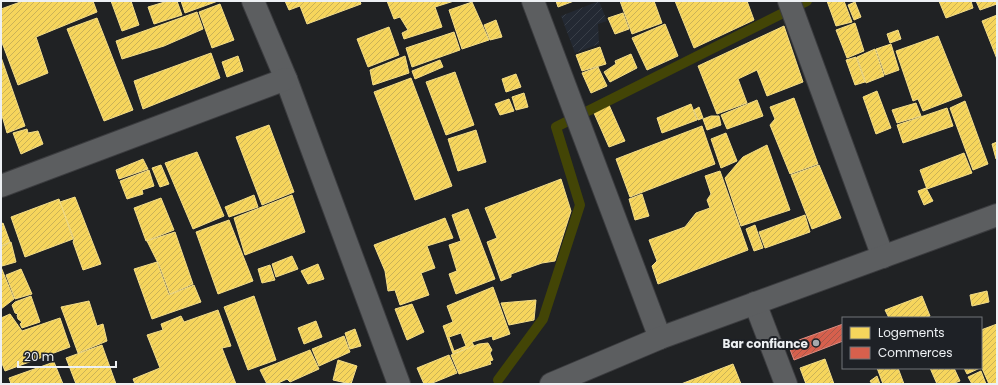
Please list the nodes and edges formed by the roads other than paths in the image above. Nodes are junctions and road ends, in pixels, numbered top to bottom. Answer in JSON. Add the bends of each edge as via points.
{"nodes":[{"id":1,"x":253,"y":1,"type":"edge"},
{"id":2,"x":533,"y":1,"type":"edge"},
{"id":3,"x":789,"y":1,"type":"edge"},
{"id":4,"x":286,"y":79,"type":"junction"},
{"id":5,"x":1,"y":186,"type":"edge"},
{"id":6,"x":997,"y":215,"type":"edge"},
{"id":7,"x":883,"y":257,"type":"junction"},
{"id":8,"x":755,"y":303,"type":"junction"},
{"id":9,"x":660,"y":338,"type":"junction"},
{"id":10,"x":399,"y":384,"type":"edge"},
{"id":11,"x":551,"y":384,"type":"edge"},
{"id":12,"x":786,"y":384,"type":"edge"}],
"edges":[{"from":1,"to":4,"type":"street"},
{"from":2,"to":9,"type":"street"},
{"from":3,"to":7,"type":"street"},
{"from":4,"to":5,"type":"street"},
{"from":4,"to":10,"type":"street"},
{"from":6,"to":7,"type":"street"},
{"from":7,"to":8,"type":"street"},
{"from":8,"to":9,"type":"street"},
{"from":8,"to":12,"type":"street"},
{"from":9,"to":11,"type":"street"}]}
